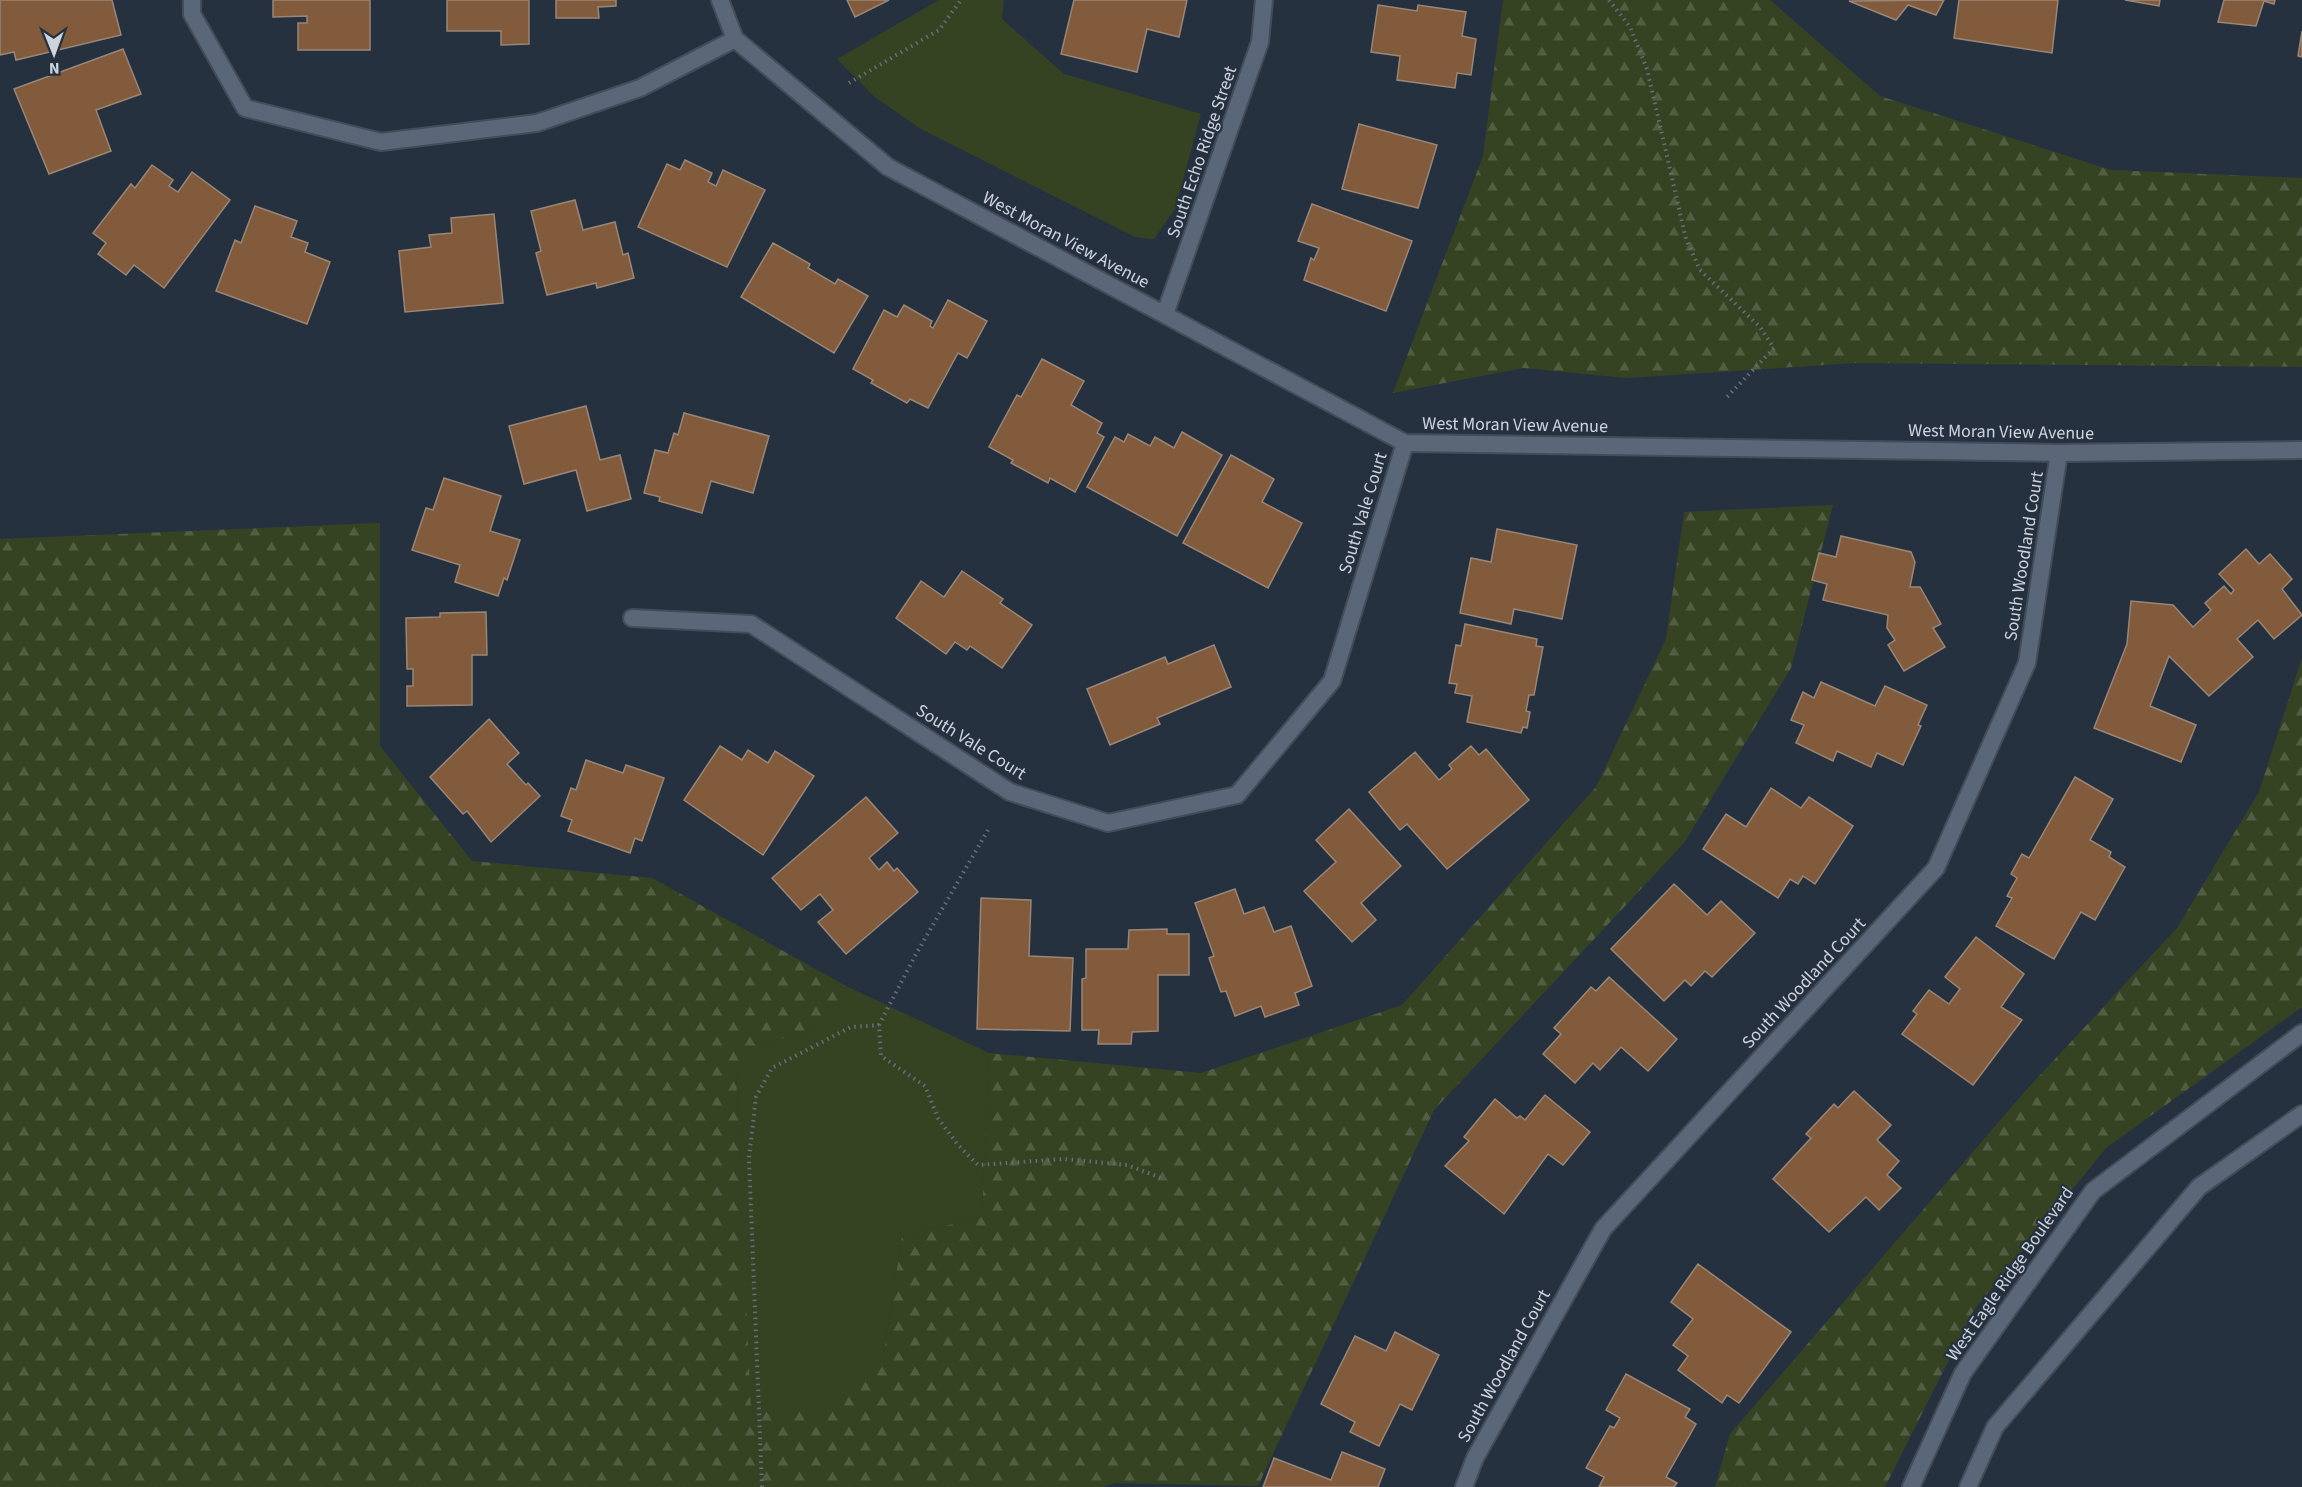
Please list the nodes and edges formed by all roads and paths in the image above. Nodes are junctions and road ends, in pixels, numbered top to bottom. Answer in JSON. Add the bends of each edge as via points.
{"nodes":[{"id":1,"x":192,"y":0,"type":"edge"},
{"id":2,"x":720,"y":0,"type":"edge"},
{"id":3,"x":961,"y":0,"type":"edge"},
{"id":4,"x":1264,"y":0,"type":"edge"},
{"id":5,"x":1609,"y":0,"type":"edge"},
{"id":6,"x":735,"y":39,"type":"junction"},
{"id":7,"x":849,"y":83,"type":"dead end"},
{"id":8,"x":1165,"y":314,"type":"junction"},
{"id":9,"x":1727,"y":397,"type":"dead end"},
{"id":10,"x":1405,"y":443,"type":"junction"},
{"id":11,"x":2302,"y":450,"type":"edge"},
{"id":12,"x":2059,"y":453,"type":"junction"},
{"id":13,"x":632,"y":618,"type":"dead end"},
{"id":14,"x":988,"y":830,"type":"dead end"},
{"id":15,"x":879,"y":1025,"type":"junction"},
{"id":16,"x":2302,"y":1033,"type":"edge"},
{"id":17,"x":2302,"y":1114,"type":"edge"},
{"id":18,"x":1161,"y":1178,"type":"dead end"},
{"id":19,"x":762,"y":1487,"type":"edge"},
{"id":20,"x":1464,"y":1487,"type":"edge"},
{"id":21,"x":1911,"y":1487,"type":"edge"},
{"id":22,"x":1968,"y":1487,"type":"edge"}],
"edges":[{"from":1,"to":6,"type":"street","via":[[192,14],[245,108],[381,142],[537,123],[640,88]]},
{"from":2,"to":6,"type":"street"},
{"from":3,"to":7,"type":"path","via":[[939,30]]},
{"from":4,"to":8,"type":"street","name":"South Echo Ridge Street","via":[[1260,42]]},
{"from":5,"to":9,"type":"path","via":[[1630,27],[1647,69],[1686,239],[1700,270],[1760,327],[1773,348]]},
{"from":6,"to":8,"type":"street","name":"West Moran View Avenue","via":[[888,167]]},
{"from":8,"to":10,"type":"street","name":"West Moran View Avenue"},
{"from":10,"to":12,"type":"street","name":"West Moran View Avenue"},
{"from":10,"to":13,"type":"street","name":"South Vale Court","via":[[1332,681],[1237,795],[1108,824],[1010,792],[751,624]]},
{"from":11,"to":12,"type":"street","name":"West Moran View Avenue"},
{"from":12,"to":20,"type":"street","name":"South Woodland Court","via":[[2028,663],[1936,868],[1603,1229],[1475,1458]]},
{"from":14,"to":15,"type":"path"},
{"from":15,"to":18,"type":"path","via":[[881,1056],[925,1086],[938,1118],[957,1145],[978,1165],[1064,1159],[1127,1165]]},
{"from":15,"to":19,"type":"path","via":[[851,1027],[772,1068],[756,1096],[749,1158]]},
{"from":16,"to":21,"type":"street","name":"West Eagle Ridge Boulevard","via":[[2093,1191],[1963,1373]]},
{"from":17,"to":22,"type":"street","via":[[2199,1187],[1995,1427]]}]}
